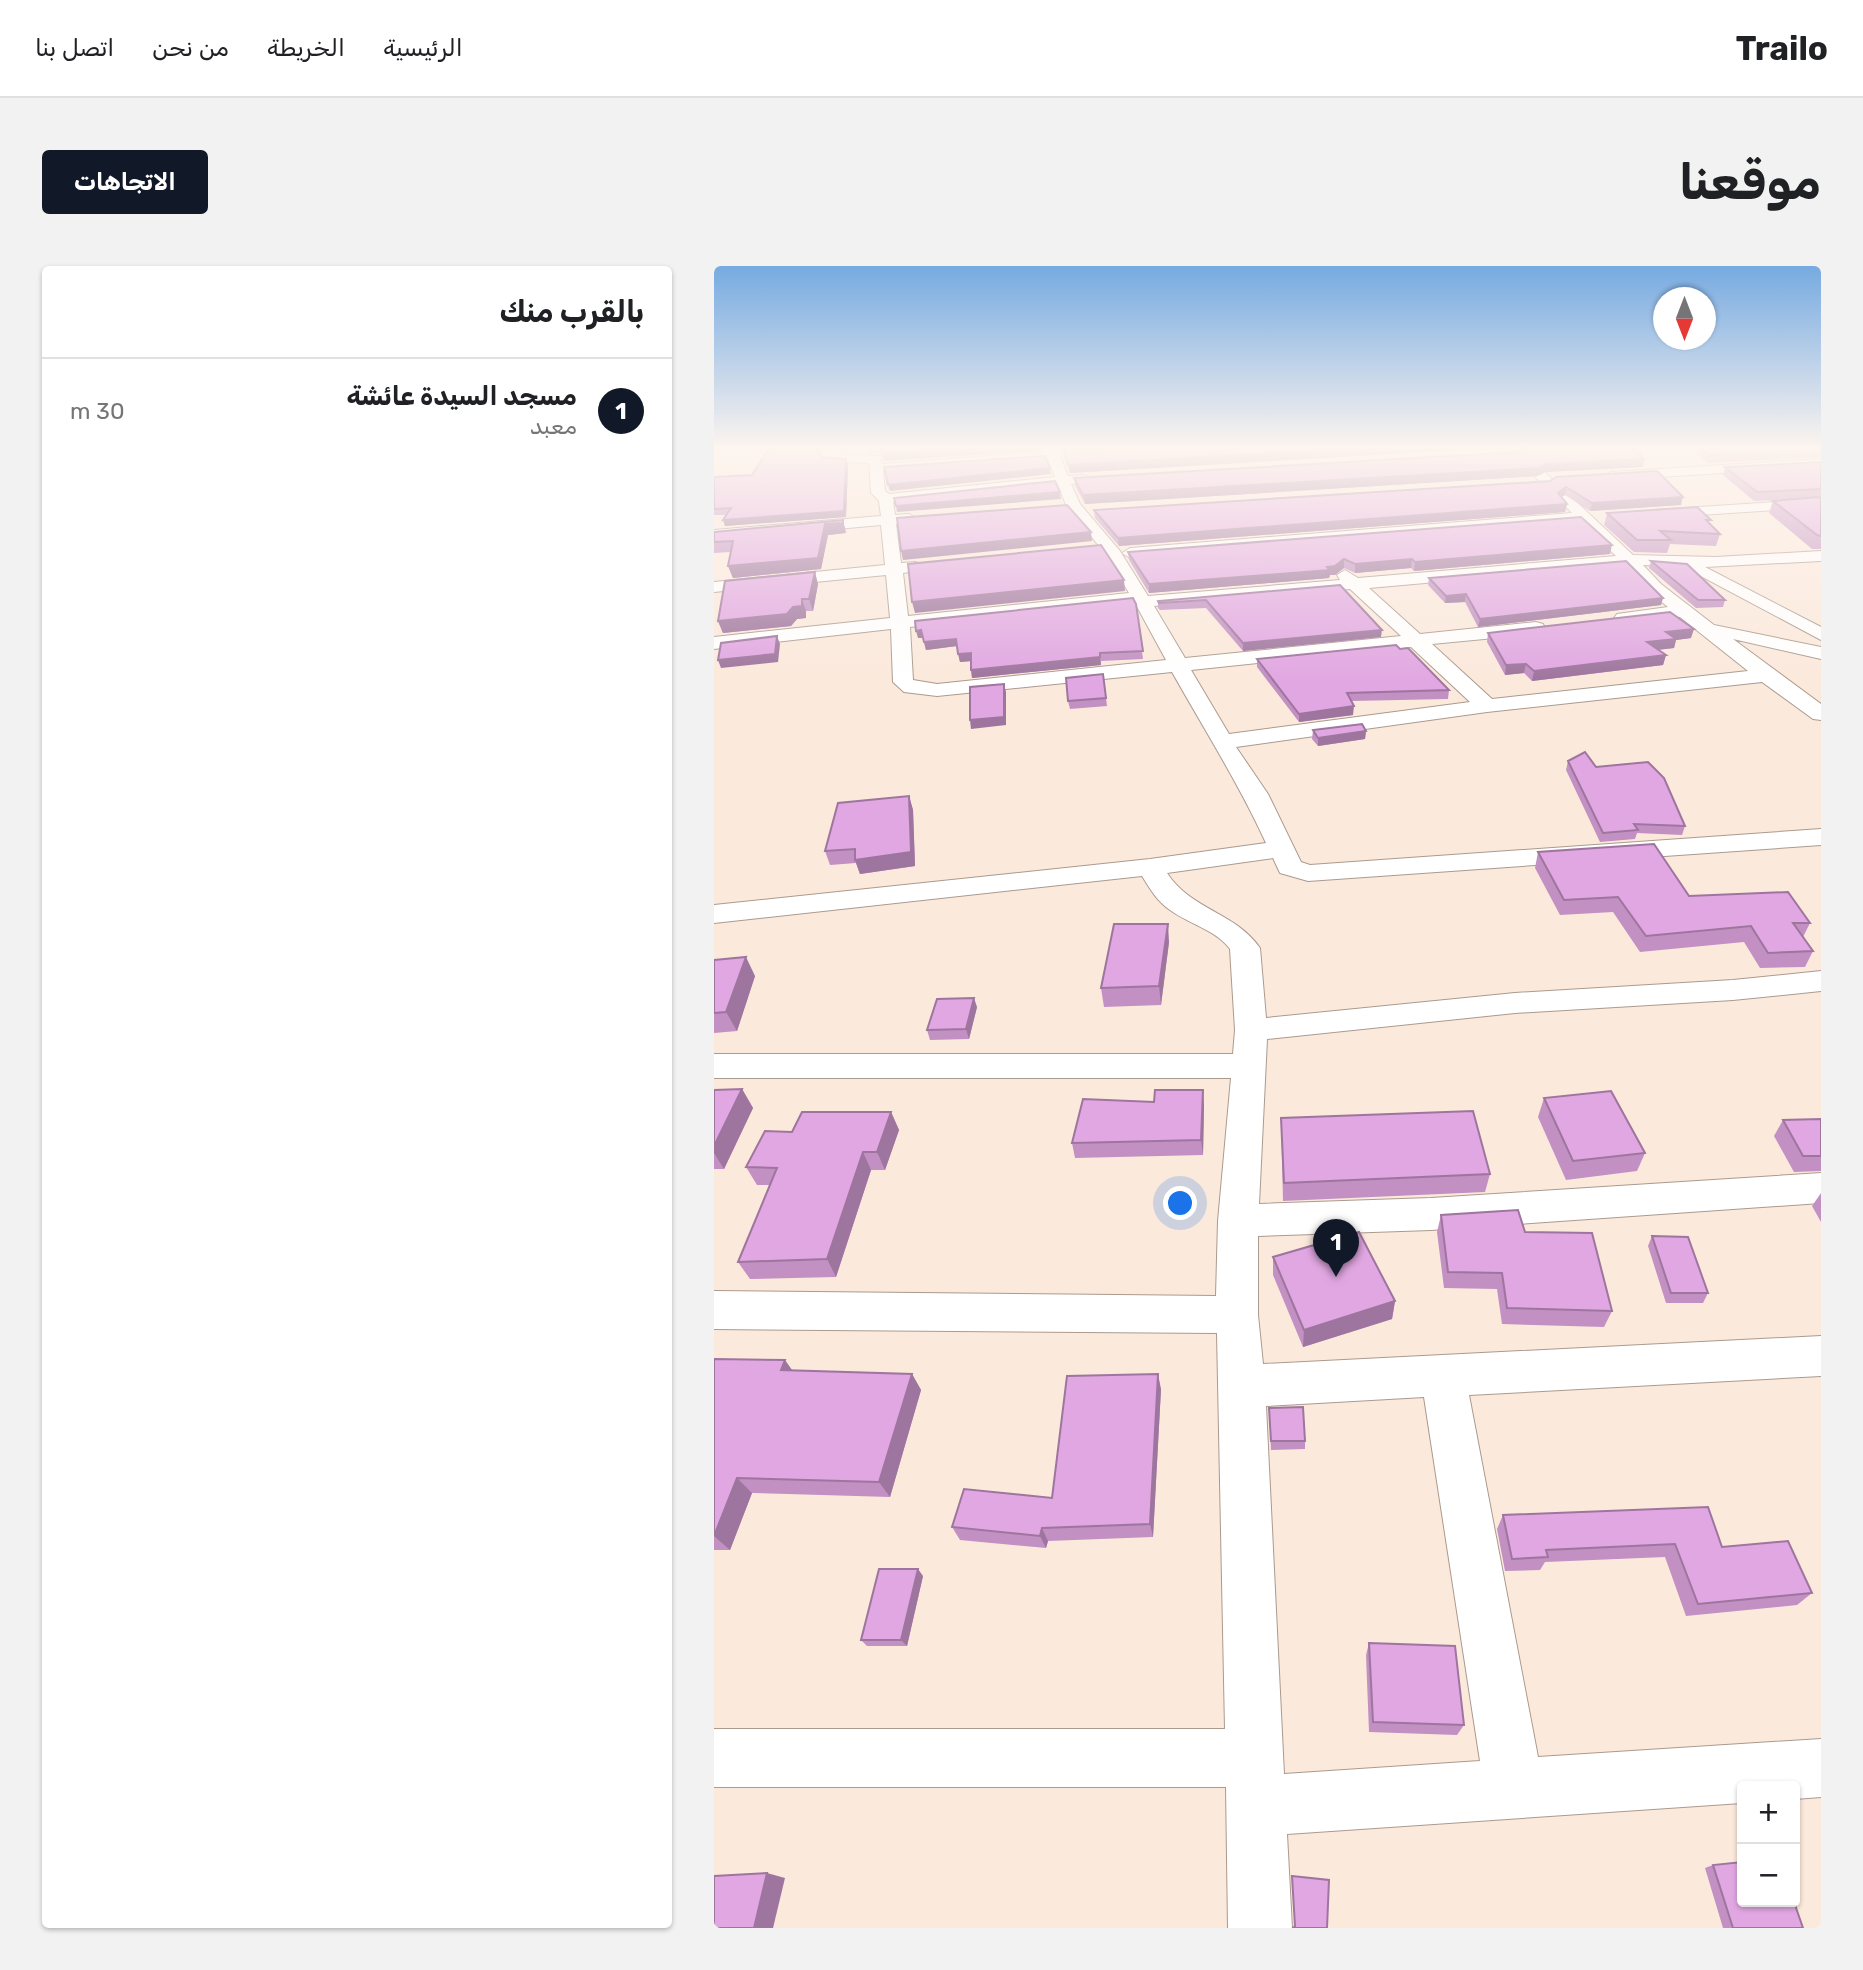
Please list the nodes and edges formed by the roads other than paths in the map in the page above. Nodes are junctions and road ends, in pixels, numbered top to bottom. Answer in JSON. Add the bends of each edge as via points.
{"nodes":[{"id":1,"x":834,"y":525,"type":"edge"},
{"id":2,"x":888,"y":525,"type":"edge"},
{"id":3,"x":1089,"y":525,"type":"edge"},
{"id":4,"x":1488,"y":525,"type":"edge"},
{"id":5,"x":1592,"y":525,"type":"edge"},
{"id":6,"x":714,"y":535,"type":"edge"},
{"id":7,"x":1304,"y":537,"type":"junction"},
{"id":8,"x":1082,"y":550,"type":"edge"},
{"id":9,"x":1111,"y":551,"type":"junction"},
{"id":10,"x":1821,"y":556,"type":"edge"},
{"id":11,"x":1629,"y":560,"type":"junction"},
{"id":12,"x":1683,"y":562,"type":"junction"},
{"id":13,"x":931,"y":565,"type":"edge"},
{"id":14,"x":893,"y":569,"type":"junction"},
{"id":15,"x":1354,"y":583,"type":"junction"},
{"id":16,"x":714,"y":587,"type":"edge"},
{"id":17,"x":1141,"y":600,"type":"junction"},
{"id":18,"x":1682,"y":611,"type":"junction"},
{"id":19,"x":1602,"y":620,"type":"edge"},
{"id":20,"x":900,"y":622,"type":"junction"},
{"id":21,"x":1549,"y":626,"type":"edge"},
{"id":22,"x":1708,"y":628,"type":"junction"},
{"id":23,"x":1821,"y":634,"type":"edge"},
{"id":24,"x":1419,"y":642,"type":"junction"},
{"id":25,"x":714,"y":643,"type":"edge"},
{"id":26,"x":1821,"y":653,"type":"edge"},
{"id":27,"x":1178,"y":664,"type":"junction"},
{"id":28,"x":1766,"y":676,"type":"junction"},
{"id":29,"x":1487,"y":706,"type":"junction"},
{"id":30,"x":1821,"y":714,"type":"edge"},
{"id":31,"x":1222,"y":742,"type":"junction"},
{"id":32,"x":1821,"y":837,"type":"edge"},
{"id":33,"x":1281,"y":849,"type":"junction"},
{"id":34,"x":1150,"y":867,"type":"junction"},
{"id":35,"x":714,"y":914,"type":"edge"},
{"id":36,"x":1821,"y":981,"type":"edge"},
{"id":37,"x":1249,"y":1048,"type":"junction"},
{"id":38,"x":714,"y":1066,"type":"edge"},
{"id":39,"x":1821,"y":1188,"type":"edge"},
{"id":40,"x":1238,"y":1221,"type":"junction"},
{"id":41,"x":714,"y":1310,"type":"edge"},
{"id":42,"x":1237,"y":1315,"type":"junction"},
{"id":43,"x":1821,"y":1356,"type":"edge"},
{"id":44,"x":1443,"y":1376,"type":"junction"},
{"id":45,"x":1241,"y":1386,"type":"junction"},
{"id":46,"x":714,"y":1758,"type":"edge"},
{"id":47,"x":1821,"y":1768,"type":"edge"},
{"id":48,"x":1255,"y":1782,"type":"junction"},
{"id":49,"x":1514,"y":1790,"type":"junction"},
{"id":50,"x":1260,"y":1928,"type":"edge"}],
"edges":[{"from":1,"to":6,"type":"street"},
{"from":2,"to":14,"type":"street"},
{"from":3,"to":9,"type":"street"},
{"from":4,"to":7,"type":"street"},
{"from":5,"to":11,"type":"street"},
{"from":7,"to":9,"type":"street"},
{"from":7,"to":15,"type":"street"},
{"from":8,"to":9,"type":"street"},
{"from":9,"to":17,"type":"street"},
{"from":10,"to":12,"type":"street"},
{"from":11,"to":12,"type":"street"},
{"from":11,"to":15,"type":"street"},
{"from":11,"to":18,"type":"street"},
{"from":12,"to":23,"type":"street"},
{"from":13,"to":14,"type":"street"},
{"from":14,"to":16,"type":"street"},
{"from":14,"to":20,"type":"street"},
{"from":15,"to":17,"type":"street"},
{"from":15,"to":24,"type":"street"},
{"from":17,"to":20,"type":"street"},
{"from":17,"to":27,"type":"street"},
{"from":18,"to":19,"type":"street"},
{"from":18,"to":22,"type":"street"},
{"from":20,"to":25,"type":"street"},
{"from":20,"to":27,"type":"street","via":[[903,682],[920,689]]},
{"from":21,"to":24,"type":"street"},
{"from":22,"to":26,"type":"street"},
{"from":22,"to":28,"type":"street"},
{"from":24,"to":27,"type":"street"},
{"from":24,"to":29,"type":"street"},
{"from":27,"to":31,"type":"street"},
{"from":28,"to":29,"type":"street"},
{"from":28,"to":30,"type":"street"},
{"from":29,"to":31,"type":"street"},
{"from":31,"to":33,"type":"street","via":[[1256,794]]},
{"from":32,"to":33,"type":"street","via":[[1308,873],[1290,867]]},
{"from":33,"to":34,"type":"street"},
{"from":34,"to":35,"type":"street"},
{"from":34,"to":37,"type":"street","via":[[1180,904],[1234,934],[1245,948]]},
{"from":36,"to":37,"type":"street","via":[[1515,1003],[1395,1017]]},
{"from":37,"to":38,"type":"street"},
{"from":37,"to":40,"type":"street"},
{"from":39,"to":40,"type":"street","via":[[1445,1214]]},
{"from":40,"to":42,"type":"street"},
{"from":41,"to":42,"type":"street"},
{"from":42,"to":45,"type":"street"},
{"from":43,"to":44,"type":"street"},
{"from":44,"to":45,"type":"street"},
{"from":44,"to":49,"type":"street"},
{"from":45,"to":48,"type":"street"},
{"from":46,"to":48,"type":"street"},
{"from":47,"to":49,"type":"street"},
{"from":48,"to":49,"type":"street"},
{"from":48,"to":50,"type":"street"}]}
